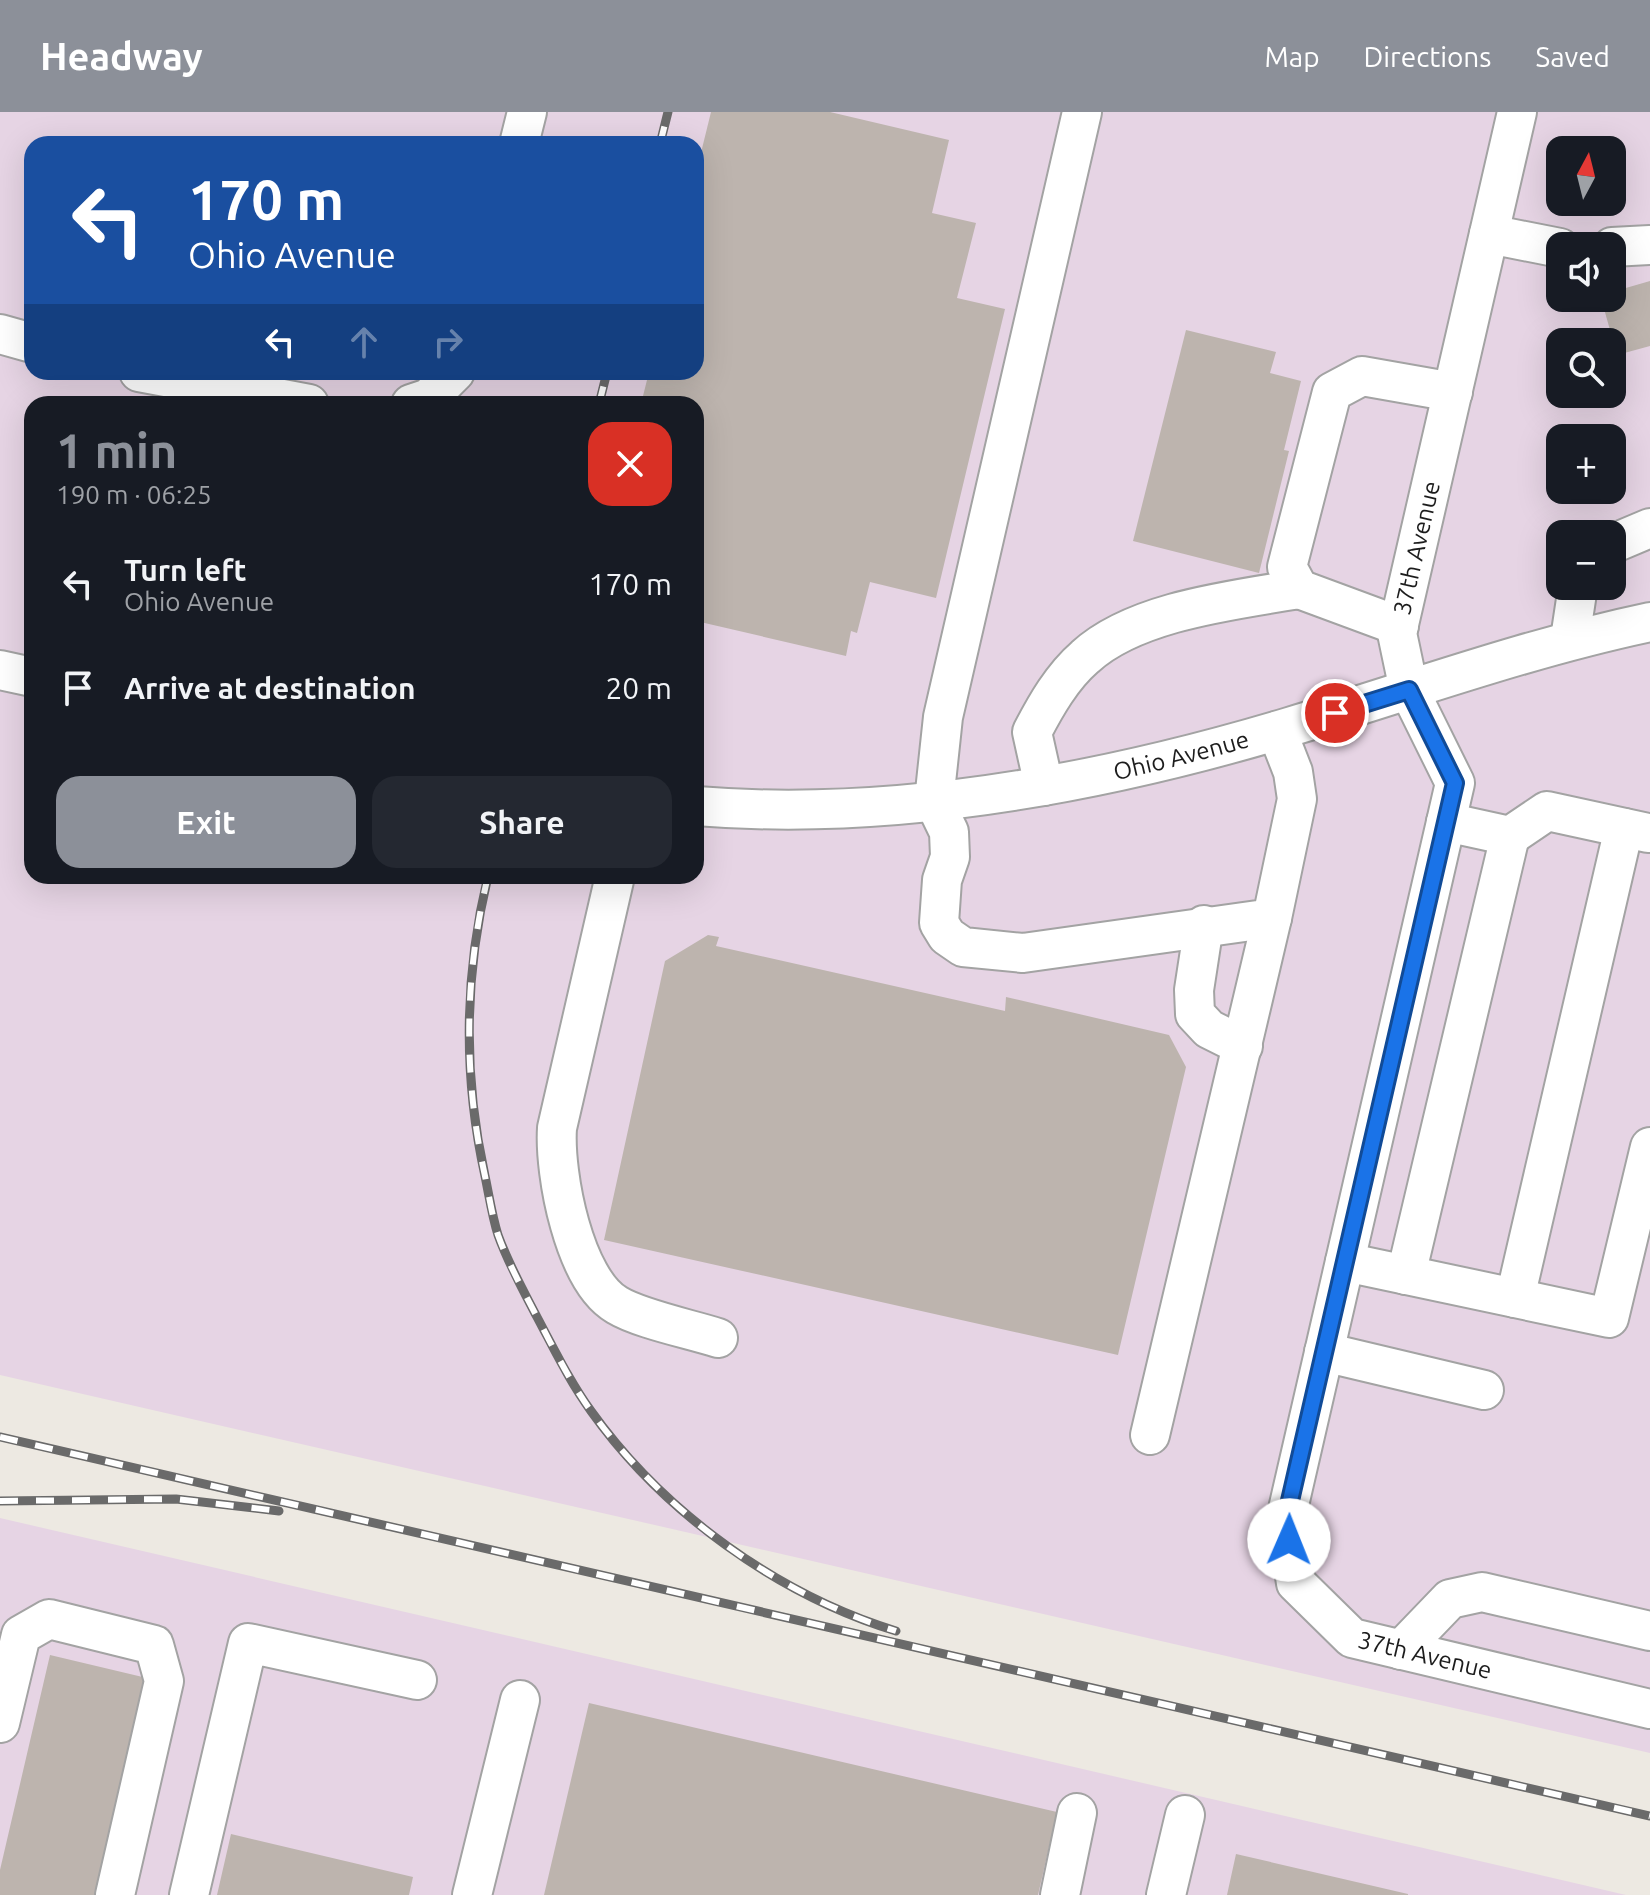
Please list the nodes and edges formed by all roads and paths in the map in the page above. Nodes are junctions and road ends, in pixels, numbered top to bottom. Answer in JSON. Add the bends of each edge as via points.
{"nodes":[{"id":1,"x":527,"y":112,"type":"edge"},
{"id":2,"x":1082,"y":112,"type":"edge"},
{"id":3,"x":1517,"y":112,"type":"edge"},
{"id":4,"x":521,"y":136,"type":"edge"},
{"id":5,"x":1489,"y":234,"type":"junction"},
{"id":6,"x":1546,"y":245,"type":"edge"},
{"id":7,"x":1650,"y":245,"type":"edge"},
{"id":8,"x":1626,"y":246,"type":"edge"},
{"id":9,"x":0,"y":334,"type":"edge"},
{"id":10,"x":24,"y":341,"type":"edge"},
{"id":11,"x":447,"y":380,"type":"edge"},
{"id":12,"x":141,"y":383,"type":"edge"},
{"id":13,"x":1453,"y":392,"type":"junction"},
{"id":14,"x":245,"y":396,"type":"edge"},
{"id":15,"x":431,"y":396,"type":"edge"},
{"id":16,"x":1650,"y":528,"type":"edge"},
{"id":17,"x":1626,"y":538,"type":"edge"},
{"id":18,"x":1299,"y":589,"type":"junction"},
{"id":19,"x":1576,"y":600,"type":"edge"},
{"id":20,"x":1650,"y":622,"type":"edge"},
{"id":21,"x":1399,"y":626,"type":"junction"},
{"id":22,"x":1570,"y":639,"type":"junction"},
{"id":23,"x":0,"y":670,"type":"edge"},
{"id":24,"x":24,"y":675,"type":"edge"},
{"id":25,"x":1409,"y":690,"type":"junction"},
{"id":26,"x":1277,"y":731,"type":"junction"},
{"id":27,"x":1044,"y":786,"type":"junction"},
{"id":28,"x":934,"y":801,"type":"junction"},
{"id":29,"x":704,"y":806,"type":"edge"},
{"id":30,"x":1446,"y":822,"type":"junction"},
{"id":31,"x":1637,"y":831,"type":"edge"},
{"id":32,"x":1510,"y":836,"type":"junction"},
{"id":33,"x":613,"y":884,"type":"edge"},
{"id":34,"x":1272,"y":918,"type":"junction"},
{"id":35,"x":1204,"y":925,"type":"junction"},
{"id":36,"x":1243,"y":1046,"type":"junction"},
{"id":37,"x":1650,"y":1147,"type":"edge"},
{"id":38,"x":1345,"y":1262,"type":"junction"},
{"id":39,"x":1406,"y":1275,"type":"junction"},
{"id":40,"x":1515,"y":1298,"type":"junction"},
{"id":41,"x":718,"y":1338,"type":"dead end"},
{"id":42,"x":1324,"y":1352,"type":"junction"},
{"id":43,"x":1484,"y":1390,"type":"dead end"},
{"id":44,"x":1150,"y":1435,"type":"dead end"},
{"id":45,"x":1650,"y":1631,"type":"edge"},
{"id":46,"x":1401,"y":1650,"type":"junction"},
{"id":47,"x":417,"y":1680,"type":"dead end"},
{"id":48,"x":520,"y":1700,"type":"dead end"},
{"id":49,"x":1650,"y":1709,"type":"edge"},
{"id":50,"x":0,"y":1723,"type":"edge"},
{"id":51,"x":1077,"y":1813,"type":"dead end"},
{"id":52,"x":1185,"y":1815,"type":"dead end"},
{"id":53,"x":115,"y":1895,"type":"edge"},
{"id":54,"x":189,"y":1895,"type":"edge"},
{"id":55,"x":472,"y":1895,"type":"edge"},
{"id":56,"x":1060,"y":1895,"type":"edge"},
{"id":57,"x":1166,"y":1895,"type":"edge"}],
"edges":[{"from":1,"to":4,"type":"street"},
{"from":2,"to":28,"type":"street","via":[[943,717]]},
{"from":3,"to":5,"type":"street","name":"37th Avenue"},
{"from":5,"to":6,"type":"street"},
{"from":5,"to":13,"type":"street","name":"37th Avenue"},
{"from":7,"to":8,"type":"street"},
{"from":9,"to":10,"type":"street"},
{"from":11,"to":15,"type":"street"},
{"from":12,"to":14,"type":"street"},
{"from":13,"to":18,"type":"street","via":[[1362,376],[1332,392],[1287,567]]},
{"from":13,"to":21,"type":"street","name":"37th Avenue"},
{"from":16,"to":17,"type":"street"},
{"from":18,"to":21,"type":"street"},
{"from":18,"to":27,"type":"street","via":[[1218,602],[1126,630],[1085,656],[1050,699],[1032,732]]},
{"from":19,"to":22,"type":"street"},
{"from":20,"to":22,"type":"street","name":"Ohio Avenue"},
{"from":21,"to":25,"type":"street","name":"37th Avenue"},
{"from":22,"to":25,"type":"street","name":"Ohio Avenue"},
{"from":23,"to":24,"type":"street"},
{"from":25,"to":26,"type":"street","name":"Ohio Avenue"},
{"from":25,"to":30,"type":"street","name":"37th Avenue","via":[[1455,783]]},
{"from":26,"to":27,"type":"street","name":"Ohio Avenue"},
{"from":26,"to":34,"type":"street","via":[[1297,799]]},
{"from":27,"to":28,"type":"street","name":"Ohio Avenue"},
{"from":28,"to":29,"type":"street","name":"Ohio Avenue","via":[[825,808]]},
{"from":28,"to":35,"type":"street","via":[[949,832],[939,923],[963,947],[1023,953]]},
{"from":30,"to":32,"type":"street"},
{"from":30,"to":38,"type":"street","name":"37th Avenue"},
{"from":31,"to":32,"type":"street","via":[[1547,811]]},
{"from":31,"to":40,"type":"street"},
{"from":32,"to":39,"type":"street"},
{"from":33,"to":41,"type":"street","via":[[557,1128],[555,1159],[566,1215],[593,1280],[616,1305]]},
{"from":34,"to":35,"type":"street"},
{"from":34,"to":36,"type":"street"},
{"from":35,"to":36,"type":"street","via":[[1195,1014],[1209,1029]]},
{"from":36,"to":44,"type":"street"},
{"from":37,"to":40,"type":"street","via":[[1609,1318]]},
{"from":38,"to":39,"type":"street"},
{"from":38,"to":42,"type":"street","name":"37th Avenue"},
{"from":39,"to":40,"type":"street"},
{"from":42,"to":43,"type":"street"},
{"from":42,"to":46,"type":"street","name":"37th Avenue","via":[[1286,1518],[1296,1583],[1352,1638]]},
{"from":45,"to":46,"type":"street","via":[[1482,1592],[1450,1599]]},
{"from":46,"to":49,"type":"street","name":"37th Avenue"},
{"from":47,"to":54,"type":"street","via":[[248,1643]]},
{"from":48,"to":55,"type":"street"},
{"from":50,"to":53,"type":"street","via":[[21,1635],[49,1619],[154,1645],[164,1681]]},
{"from":51,"to":56,"type":"street"},
{"from":52,"to":57,"type":"street"}]}
